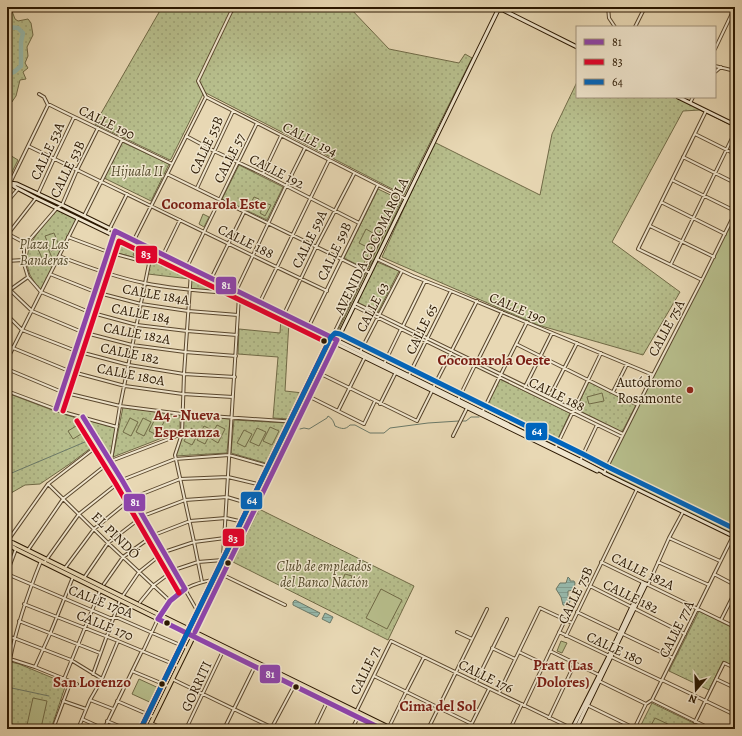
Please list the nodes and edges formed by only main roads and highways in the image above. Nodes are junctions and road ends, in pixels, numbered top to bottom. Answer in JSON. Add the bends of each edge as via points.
{"nodes":[{"id":1,"x":576,"y":46,"type":"edge"},
{"id":2,"x":680,"y":98,"type":"edge"},
{"id":3,"x":735,"y":125,"type":"edge"},
{"id":4,"x":8,"y":182,"type":"edge"},
{"id":5,"x":109,"y":231,"type":"junction"},
{"id":6,"x":114,"y":233,"type":"junction"},
{"id":7,"x":235,"y":292,"type":"junction"},
{"id":8,"x":240,"y":294,"type":"junction"},
{"id":9,"x":331,"y":339,"type":"junction"},
{"id":10,"x":337,"y":342,"type":"junction"},
{"id":11,"x":433,"y":389,"type":"junction"},
{"id":12,"x":482,"y":413,"type":"junction"},
{"id":13,"x":734,"y":536,"type":"edge"},
{"id":14,"x":7,"y":541,"type":"edge"},
{"id":15,"x":44,"y":561,"type":"junction"},
{"id":16,"x":83,"y":579,"type":"junction"},
{"id":17,"x":646,"y":584,"type":"road end"},
{"id":18,"x":121,"y":598,"type":"junction"},
{"id":19,"x":194,"y":634,"type":"junction"},
{"id":20,"x":610,"y":656,"type":"junction"},
{"id":21,"x":586,"y":705,"type":"junction"},
{"id":22,"x":390,"y":728,"type":"edge"},
{"id":23,"x":148,"y":729,"type":"edge"},
{"id":24,"x":382,"y":729,"type":"edge"},
{"id":25,"x":573,"y":729,"type":"edge"}],
"edges":[{"from":1,"to":10,"type":"main road","name":"AVENIDA COCOMAROLA","via":[[503,10],[498,10]]},
{"from":2,"to":3,"type":"main road"},
{"from":4,"to":5,"type":"main road","via":[[36,198]]},
{"from":4,"to":5,"type":"main road","via":[[62,205]]},
{"from":5,"to":6,"type":"main road"},
{"from":6,"to":7,"type":"main road"},
{"from":6,"to":7,"type":"main road","via":[[211,278]]},
{"from":7,"to":8,"type":"main road"},
{"from":8,"to":9,"type":"main road"},
{"from":8,"to":9,"type":"main road"},
{"from":9,"to":10,"type":"main road"},
{"from":10,"to":11,"type":"main road"},
{"from":10,"to":11,"type":"main road"},
{"from":10,"to":19,"type":"main road","name":"AVENIDA COCOMAROLA","via":[[273,467],[257,506]]},
{"from":11,"to":12,"type":"main road"},
{"from":11,"to":12,"type":"main road","via":[[467,408]]},
{"from":12,"to":13,"type":"main road"},
{"from":14,"to":15,"type":"main road","via":[[28,550]]},
{"from":14,"to":15,"type":"main road","via":[[16,549]]},
{"from":15,"to":16,"type":"main road"},
{"from":15,"to":16,"type":"main road","via":[[73,577]]},
{"from":16,"to":18,"type":"main road"},
{"from":16,"to":18,"type":"main road","via":[[100,590]]},
{"from":17,"to":20,"type":"main road"},
{"from":18,"to":19,"type":"main road"},
{"from":19,"to":22,"type":"main road"},
{"from":19,"to":23,"type":"main road","name":"AVENIDA COCOMAROLA"},
{"from":19,"to":24,"type":"main road","via":[[223,651]]},
{"from":20,"to":21,"type":"main road"},
{"from":20,"to":21,"type":"main road"},
{"from":21,"to":25,"type":"main road"}]}
